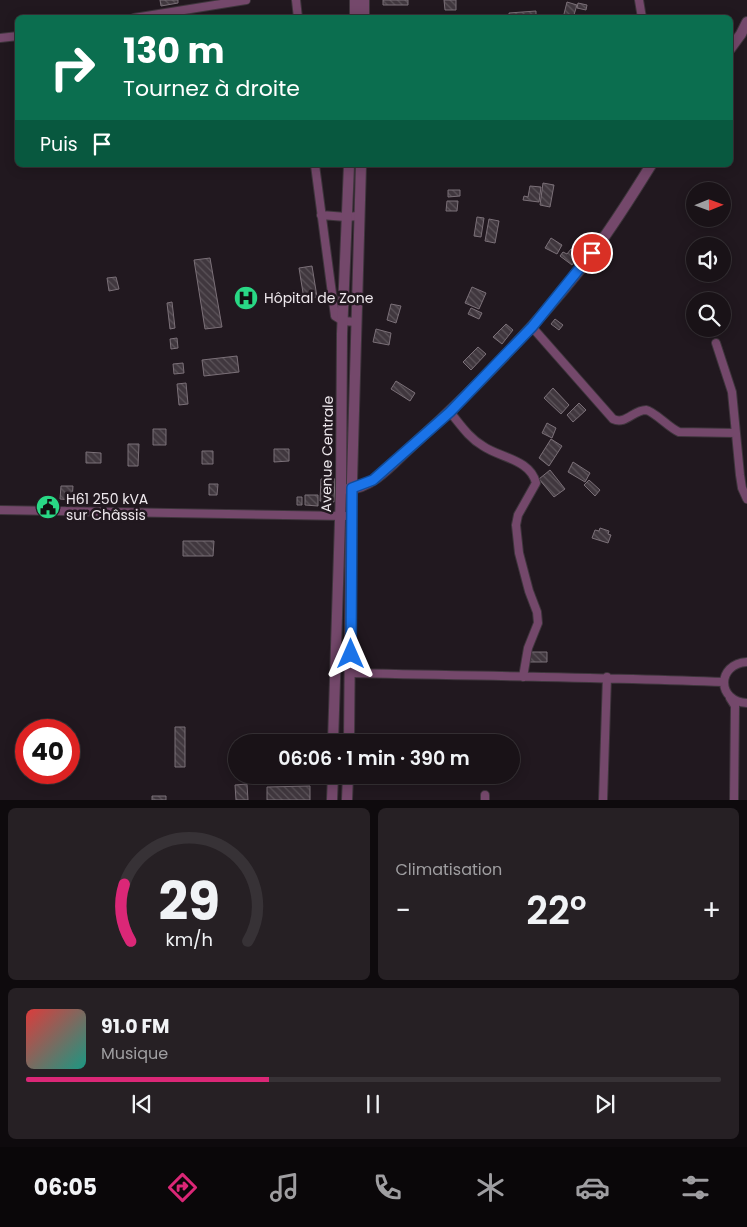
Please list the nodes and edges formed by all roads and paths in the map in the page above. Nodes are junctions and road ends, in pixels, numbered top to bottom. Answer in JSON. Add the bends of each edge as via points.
{"nodes":[{"id":1,"x":246,"y":0,"type":"edge"},
{"id":2,"x":296,"y":0,"type":"edge"},
{"id":3,"x":355,"y":0,"type":"edge"},
{"id":4,"x":364,"y":0,"type":"edge"},
{"id":5,"x":639,"y":0,"type":"edge"},
{"id":6,"x":153,"y":15,"type":"edge"},
{"id":7,"x":298,"y":15,"type":"edge"},
{"id":8,"x":355,"y":15,"type":"edge"},
{"id":9,"x":364,"y":15,"type":"edge"},
{"id":10,"x":642,"y":15,"type":"edge"},
{"id":11,"x":747,"y":22,"type":"edge"},
{"id":12,"x":744,"y":35,"type":"edge"},
{"id":13,"x":15,"y":36,"type":"edge"},
{"id":14,"x":0,"y":38,"type":"edge"},
{"id":15,"x":733,"y":46,"type":"edge"},
{"id":16,"x":315,"y":167,"type":"edge"},
{"id":17,"x":349,"y":167,"type":"edge"},
{"id":18,"x":360,"y":167,"type":"edge"},
{"id":19,"x":650,"y":167,"type":"edge"},
{"id":20,"x":321,"y":215,"type":"junction"},
{"id":21,"x":358,"y":216,"type":"junction"},
{"id":22,"x":346,"y":217,"type":"junction"},
{"id":23,"x":343,"y":321,"type":"junction"},
{"id":24,"x":356,"y":322,"type":"junction"},
{"id":25,"x":532,"y":327,"type":"junction"},
{"id":26,"x":716,"y":343,"type":"dead end"},
{"id":27,"x":450,"y":412,"type":"junction"},
{"id":28,"x":736,"y":433,"type":"junction"},
{"id":29,"x":352,"y":488,"type":"junction"},
{"id":30,"x":341,"y":489,"type":"junction"},
{"id":31,"x":747,"y":499,"type":"edge"},
{"id":32,"x":0,"y":510,"type":"edge"},
{"id":33,"x":340,"y":516,"type":"junction"},
{"id":34,"x":351,"y":516,"type":"junction"},
{"id":35,"x":747,"y":662,"type":"edge"},
{"id":36,"x":351,"y":673,"type":"junction"},
{"id":37,"x":607,"y":677,"type":"junction"},
{"id":38,"x":523,"y":678,"type":"junction"},
{"id":39,"x":724,"y":682,"type":"junction"},
{"id":40,"x":730,"y":698,"type":"junction"},
{"id":41,"x":747,"y":703,"type":"edge"},
{"id":42,"x":334,"y":734,"type":"edge"},
{"id":43,"x":349,"y":734,"type":"edge"},
{"id":44,"x":333,"y":784,"type":"edge"},
{"id":45,"x":348,"y":784,"type":"edge"},
{"id":46,"x":332,"y":800,"type":"edge"},
{"id":47,"x":347,"y":800,"type":"edge"},
{"id":48,"x":603,"y":800,"type":"edge"},
{"id":49,"x":734,"y":800,"type":"edge"}],
"edges":[{"from":1,"to":6,"type":"street"},
{"from":2,"to":7,"type":"street"},
{"from":3,"to":8,"type":"street"},
{"from":4,"to":9,"type":"street"},
{"from":5,"to":10,"type":"street"},
{"from":11,"to":12,"type":"street"},
{"from":12,"to":15,"type":"street"},
{"from":13,"to":14,"type":"street"},
{"from":16,"to":20,"type":"street"},
{"from":17,"to":22,"type":"street","name":"Avenue Centrale"},
{"from":18,"to":21,"type":"street","name":"Avenue Centrale"},
{"from":19,"to":25,"type":"street","via":[[583,265]]},
{"from":20,"to":22,"type":"street"},
{"from":20,"to":23,"type":"street","via":[[335,316]]},
{"from":21,"to":22,"type":"street"},
{"from":21,"to":24,"type":"street","name":"Avenue Centrale"},
{"from":22,"to":23,"type":"street","name":"Avenue Centrale"},
{"from":23,"to":24,"type":"street"},
{"from":23,"to":30,"type":"street","name":"Avenue Centrale"},
{"from":24,"to":29,"type":"street","name":"Avenue Centrale"},
{"from":25,"to":27,"type":"street"},
{"from":25,"to":28,"type":"street","via":[[613,419],[622,421],[644,410],[679,432]]},
{"from":26,"to":28,"type":"street","via":[[732,392]]},
{"from":27,"to":29,"type":"street","via":[[373,480]]},
{"from":27,"to":38,"type":"street","via":[[474,441],[517,461],[534,476],[536,483],[516,525],[519,553],[538,623],[528,648]]},
{"from":28,"to":31,"type":"street","via":[[742,488]]},
{"from":29,"to":30,"type":"street"},
{"from":29,"to":34,"type":"street","name":"Avenue Centrale"},
{"from":30,"to":33,"type":"street","name":"Avenue Centrale"},
{"from":32,"to":33,"type":"street"},
{"from":33,"to":34,"type":"street"},
{"from":33,"to":42,"type":"street","name":"Avenue Centrale"},
{"from":34,"to":36,"type":"street","name":"Avenue Centrale"},
{"from":35,"to":39,"type":"street","via":[[731,666]]},
{"from":36,"to":38,"type":"street"},
{"from":36,"to":43,"type":"street","name":"Avenue Centrale"},
{"from":37,"to":38,"type":"street"},
{"from":37,"to":39,"type":"street"},
{"from":37,"to":48,"type":"street"},
{"from":39,"to":40,"type":"street"},
{"from":40,"to":41,"type":"street"},
{"from":40,"to":49,"type":"street","via":[[735,706]]},
{"from":44,"to":46,"type":"street"},
{"from":45,"to":47,"type":"street"}]}
